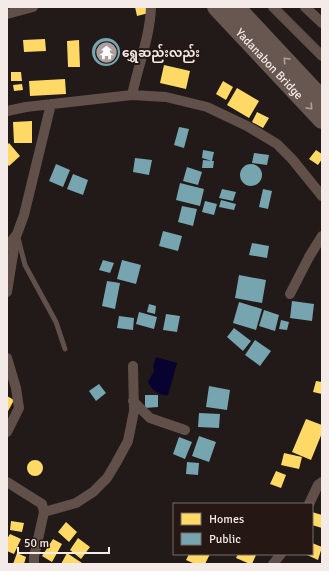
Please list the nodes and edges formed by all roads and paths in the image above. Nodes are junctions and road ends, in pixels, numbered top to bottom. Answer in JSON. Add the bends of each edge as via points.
{"nodes":[{"id":1,"x":33,"y":7,"type":"edge"},
{"id":2,"x":151,"y":7,"type":"edge"},
{"id":3,"x":216,"y":7,"type":"edge"},
{"id":4,"x":236,"y":7,"type":"edge"},
{"id":5,"x":273,"y":7,"type":"edge"},
{"id":6,"x":305,"y":7,"type":"edge"},
{"id":7,"x":7,"y":14,"type":"edge"},
{"id":8,"x":322,"y":23,"type":"edge"},
{"id":9,"x":322,"y":56,"type":"edge"},
{"id":10,"x":132,"y":95,"type":"junction"},
{"id":11,"x":322,"y":99,"type":"edge"},
{"id":12,"x":51,"y":104,"type":"junction"},
{"id":13,"x":7,"y":111,"type":"edge"},
{"id":14,"x":322,"y":120,"type":"edge"},
{"id":15,"x":322,"y":196,"type":"edge"},
{"id":16,"x":17,"y":234,"type":"junction"},
{"id":17,"x":322,"y":236,"type":"edge"},
{"id":18,"x":7,"y":247,"type":"edge"},
{"id":19,"x":7,"y":292,"type":"edge"},
{"id":20,"x":290,"y":294,"type":"dead end"},
{"id":21,"x":65,"y":349,"type":"dead end"},
{"id":22,"x":7,"y":358,"type":"edge"},
{"id":23,"x":133,"y":366,"type":"dead end"},
{"id":24,"x":133,"y":401,"type":"junction"},
{"id":25,"x":185,"y":430,"type":"dead end"},
{"id":26,"x":7,"y":432,"type":"edge"},
{"id":27,"x":7,"y":482,"type":"edge"},
{"id":28,"x":322,"y":482,"type":"edge"},
{"id":29,"x":309,"y":503,"type":"edge"},
{"id":30,"x":44,"y":512,"type":"junction"},
{"id":31,"x":280,"y":555,"type":"edge"},
{"id":32,"x":34,"y":564,"type":"edge"},
{"id":33,"x":273,"y":564,"type":"edge"}],
"edges":[{"from":1,"to":7,"type":"street"},
{"from":2,"to":10,"type":"street","via":[[145,46]]},
{"from":3,"to":14,"type":"highway","name":"Yadanabon Bridge","one_way":true},
{"from":11,"to":4,"type":"highway","name":"Yadanabon Bridge","one_way":true},
{"from":5,"to":9,"type":"street"},
{"from":6,"to":8,"type":"street"},
{"from":10,"to":12,"type":"street"},
{"from":10,"to":15,"type":"street","via":[[166,97],[206,107],[247,126],[277,144]]},
{"from":12,"to":13,"type":"street"},
{"from":12,"to":16,"type":"street","via":[[24,216]]},
{"from":16,"to":18,"type":"street"},
{"from":16,"to":19,"type":"street"},
{"from":16,"to":21,"type":"lane","via":[[25,265],[56,322]]},
{"from":17,"to":20,"type":"street"},
{"from":22,"to":26,"type":"street","via":[[19,408]]},
{"from":23,"to":24,"type":"street"},
{"from":24,"to":25,"type":"street","via":[[150,418]]},
{"from":24,"to":30,"type":"street","via":[[134,411],[128,441],[107,478],[93,492],[76,503]]},
{"from":27,"to":30,"type":"street","via":[[42,504]]},
{"from":28,"to":29,"type":"street"},
{"from":30,"to":32,"type":"street"},
{"from":31,"to":33,"type":"street"}]}
